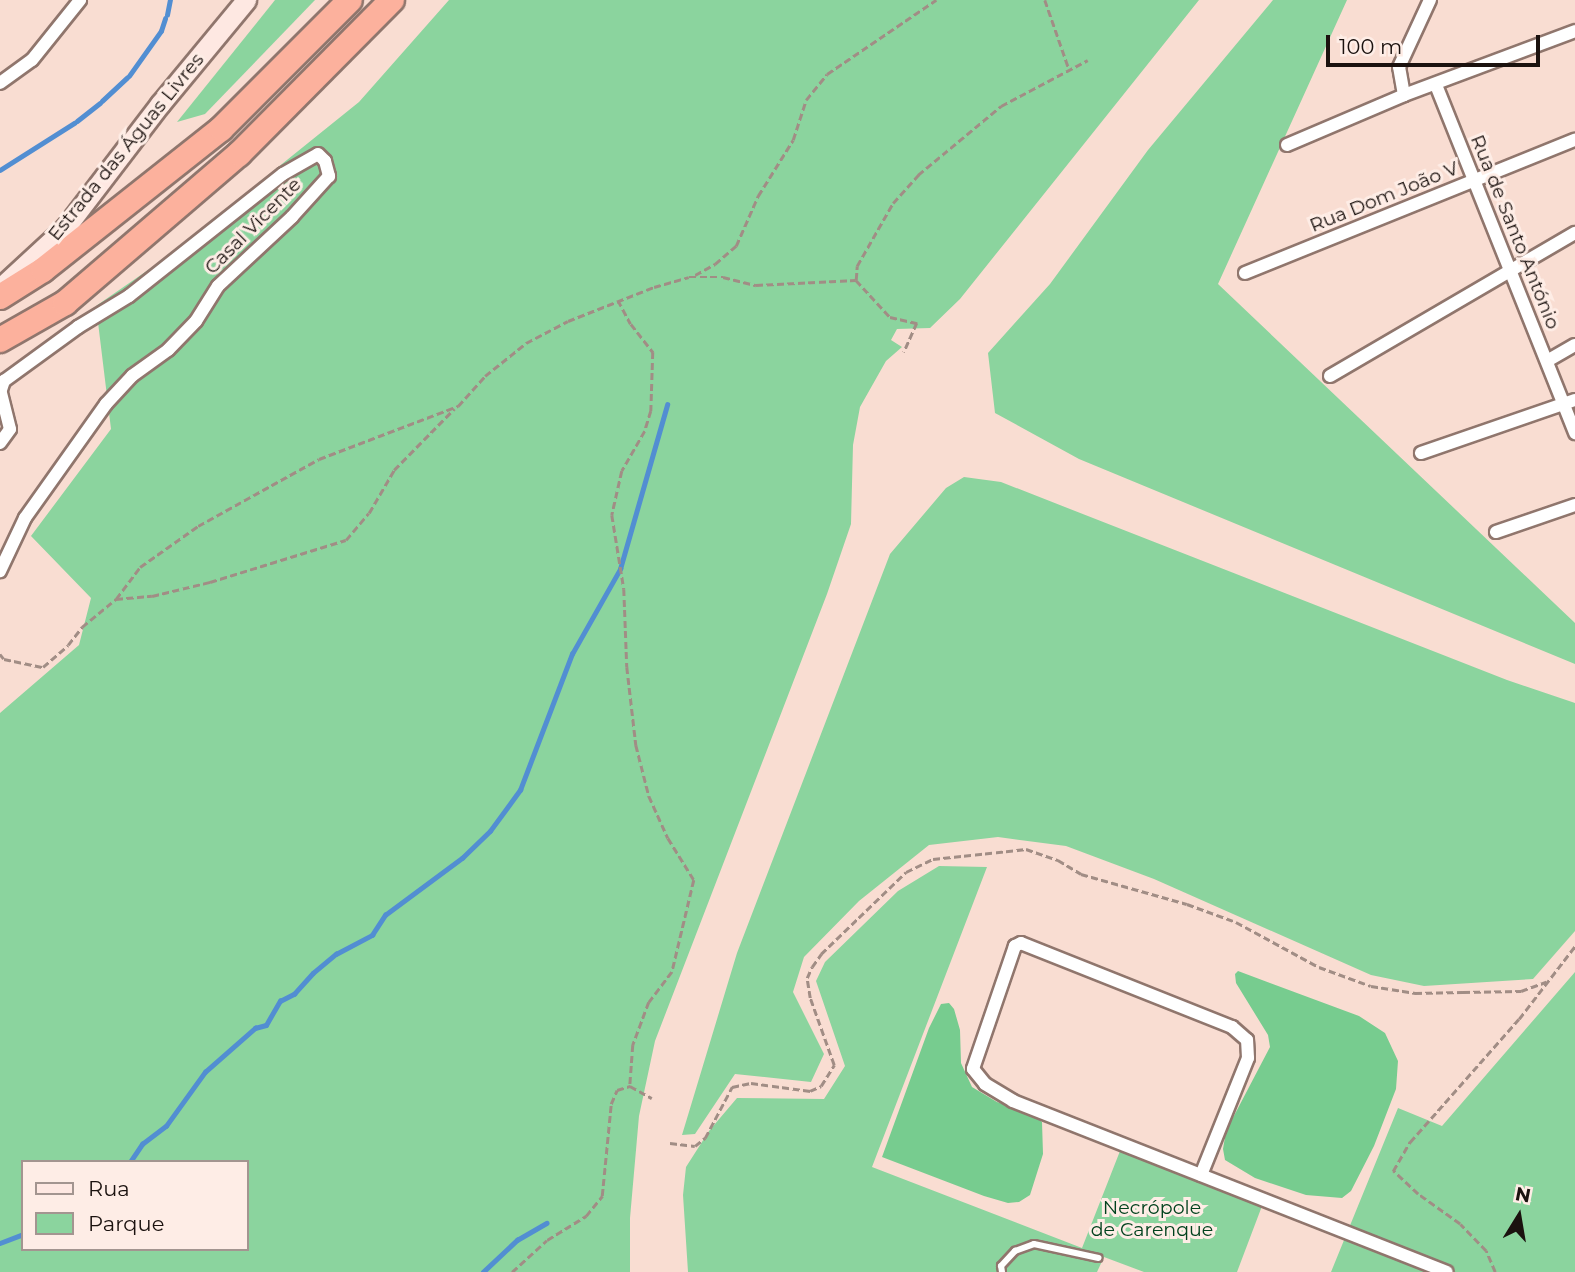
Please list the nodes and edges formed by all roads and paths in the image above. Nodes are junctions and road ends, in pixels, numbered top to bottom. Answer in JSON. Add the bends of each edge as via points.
{"nodes":[{"id":1,"x":80,"y":0,"type":"edge"},
{"id":2,"x":246,"y":0,"type":"edge"},
{"id":3,"x":350,"y":0,"type":"edge"},
{"id":4,"x":392,"y":0,"type":"edge"},
{"id":5,"x":936,"y":0,"type":"edge"},
{"id":6,"x":1045,"y":0,"type":"edge"},
{"id":7,"x":1430,"y":0,"type":"edge"},
{"id":8,"x":1575,"y":31,"type":"edge"},
{"id":9,"x":1088,"y":60,"type":"dead end"},
{"id":10,"x":1069,"y":69,"type":"junction"},
{"id":11,"x":0,"y":83,"type":"edge"},
{"id":12,"x":1436,"y":85,"type":"junction"},
{"id":13,"x":1404,"y":95,"type":"junction"},
{"id":14,"x":1575,"y":140,"type":"edge"},
{"id":15,"x":1287,"y":145,"type":"dead end"},
{"id":16,"x":1474,"y":181,"type":"junction"},
{"id":17,"x":1575,"y":233,"type":"edge"},
{"id":18,"x":1509,"y":269,"type":"junction"},
{"id":19,"x":1245,"y":273,"type":"dead end"},
{"id":20,"x":692,"y":277,"type":"junction"},
{"id":21,"x":856,"y":279,"type":"junction"},
{"id":22,"x":1,"y":290,"type":"edge"},
{"id":23,"x":618,"y":300,"type":"junction"},
{"id":24,"x":0,"y":340,"type":"edge"},
{"id":25,"x":1575,"y":345,"type":"edge"},
{"id":26,"x":904,"y":352,"type":"dead end"},
{"id":27,"x":1547,"y":361,"type":"junction"},
{"id":28,"x":1330,"y":376,"type":"dead end"},
{"id":29,"x":0,"y":393,"type":"edge"},
{"id":30,"x":1569,"y":402,"type":"edge"},
{"id":31,"x":458,"y":406,"type":"junction"},
{"id":32,"x":1575,"y":433,"type":"edge"},
{"id":33,"x":0,"y":443,"type":"edge"},
{"id":34,"x":1421,"y":453,"type":"dead end"},
{"id":35,"x":1575,"y":505,"type":"edge"},
{"id":36,"x":1496,"y":531,"type":"dead end"},
{"id":37,"x":0,"y":571,"type":"edge"},
{"id":38,"x":116,"y":599,"type":"junction"},
{"id":39,"x":0,"y":654,"type":"edge"},
{"id":40,"x":1575,"y":946,"type":"edge"},
{"id":41,"x":630,"y":1086,"type":"junction"},
{"id":42,"x":652,"y":1098,"type":"dead end"},
{"id":43,"x":1201,"y":1175,"type":"junction"},
{"id":44,"x":1099,"y":1258,"type":"dead end"},
{"id":45,"x":512,"y":1272,"type":"edge"},
{"id":46,"x":1002,"y":1272,"type":"edge"},
{"id":47,"x":1447,"y":1272,"type":"edge"},
{"id":48,"x":1495,"y":1272,"type":"edge"}],
"edges":[{"from":1,"to":11,"type":"street","via":[[32,60]]},
{"from":2,"to":22,"type":"street","name":"Estrada das Águas Livres","via":[[66,227]]},
{"from":3,"to":22,"type":"highway","via":[[221,129],[43,270]]},
{"from":4,"to":24,"type":"highway","via":[[239,154],[65,303]]},
{"from":5,"to":20,"type":"path","via":[[827,74],[806,100],[793,140],[758,197],[736,246]]},
{"from":6,"to":10,"type":"path"},
{"from":7,"to":13,"type":"street","via":[[1399,67]]},
{"from":8,"to":12,"type":"street"},
{"from":9,"to":10,"type":"path"},
{"from":10,"to":21,"type":"path","via":[[1001,106],[918,175],[893,203],[857,266]]},
{"from":12,"to":13,"type":"street"},
{"from":12,"to":16,"type":"street","name":"Rua de Santo António"},
{"from":13,"to":15,"type":"street"},
{"from":14,"to":16,"type":"street","name":"Rua Dom João V"},
{"from":16,"to":18,"type":"street","name":"Rua de Santo António"},
{"from":16,"to":19,"type":"street","name":"Rua Dom João V"},
{"from":17,"to":18,"type":"street"},
{"from":18,"to":27,"type":"street","name":"Rua de Santo António"},
{"from":18,"to":28,"type":"street"},
{"from":20,"to":21,"type":"path","via":[[723,277],[756,285]]},
{"from":20,"to":23,"type":"path"},
{"from":21,"to":26,"type":"path","via":[[890,317],[917,323]]},
{"from":23,"to":31,"type":"path","via":[[526,343],[485,376]]},
{"from":23,"to":41,"type":"path","via":[[653,352],[651,411],[645,432],[622,471],[612,515],[624,589],[636,745],[649,796],[694,880],[672,972],[649,1002],[633,1045]]},
{"from":25,"to":27,"type":"street"},
{"from":27,"to":30,"type":"street","name":"Rua de Santo António"},
{"from":29,"to":33,"type":"street","name":"Casal Vicente","via":[[10,429]]},
{"from":29,"to":37,"type":"street","name":"Casal Vicente","via":[[4,381],[129,296],[283,174],[318,155],[326,161],[329,176],[316,191],[218,286],[196,321],[168,350],[132,376],[106,404],[25,518]]},
{"from":30,"to":32,"type":"street","name":"Rua de Santo António"},
{"from":30,"to":34,"type":"street"},
{"from":31,"to":38,"type":"path","via":[[319,459],[244,500],[140,567]]},
{"from":31,"to":38,"type":"path","via":[[394,470],[369,513],[346,540],[210,582]]},
{"from":35,"to":36,"type":"street"},
{"from":38,"to":39,"type":"path","via":[[43,667],[4,659]]},
{"from":40,"to":48,"type":"path","via":[[1410,1142],[1393,1171],[1460,1224],[1486,1251]]},
{"from":41,"to":42,"type":"path"},
{"from":41,"to":45,"type":"path","via":[[617,1090],[611,1104],[602,1196],[586,1216],[547,1240]]},
{"from":43,"to":43,"type":"street","via":[[1013,1101],[985,1084],[973,1069],[1015,946],[1021,943],[1232,1027],[1247,1041],[1248,1058]]},
{"from":43,"to":47,"type":"street"},
{"from":44,"to":46,"type":"lane","via":[[1034,1244],[1015,1251]]}]}
